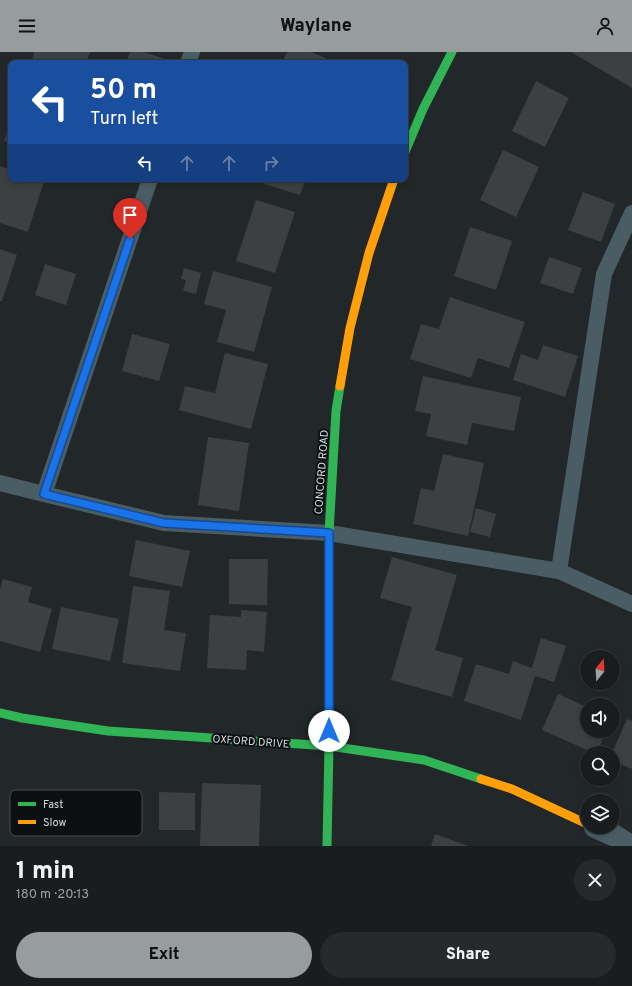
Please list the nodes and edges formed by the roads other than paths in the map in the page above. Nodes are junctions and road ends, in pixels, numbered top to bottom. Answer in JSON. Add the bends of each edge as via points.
{"nodes":[{"id":1,"x":452,"y":52,"type":"edge"},
{"id":2,"x":408,"y":145,"type":"edge"},
{"id":3,"x":149,"y":182,"type":"edge"},
{"id":4,"x":393,"y":182,"type":"edge"},
{"id":5,"x":632,"y":213,"type":"edge"},
{"id":6,"x":0,"y":483,"type":"edge"},
{"id":7,"x":44,"y":494,"type":"junction"},
{"id":8,"x":329,"y":533,"type":"junction"},
{"id":9,"x":559,"y":571,"type":"junction"},
{"id":10,"x":632,"y":604,"type":"edge"},
{"id":11,"x":0,"y":713,"type":"edge"},
{"id":12,"x":329,"y":746,"type":"junction"},
{"id":13,"x":580,"y":821,"type":"edge"},
{"id":14,"x":610,"y":834,"type":"edge"},
{"id":15,"x":327,"y":846,"type":"edge"},
{"id":16,"x":631,"y":846,"type":"edge"}],
"edges":[{"from":1,"to":2,"type":"street"},
{"from":3,"to":7,"type":"lane"},
{"from":4,"to":8,"type":"street","name":"CONCORD ROAD","via":[[369,253],[350,328],[336,411]]},
{"from":5,"to":9,"type":"lane","via":[[604,274]]},
{"from":6,"to":7,"type":"lane"},
{"from":7,"to":8,"type":"lane","via":[[164,523]]},
{"from":8,"to":9,"type":"lane"},
{"from":8,"to":12,"type":"street","name":"CONCORD ROAD"},
{"from":9,"to":10,"type":"lane"},
{"from":11,"to":12,"type":"street","name":"OXFORD DRIVE","via":[[108,731]]},
{"from":12,"to":13,"type":"street","name":"OXFORD DRIVE","via":[[424,760],[512,789]]},
{"from":12,"to":15,"type":"street","name":"CONCORD ROAD"},
{"from":14,"to":16,"type":"street"}]}
